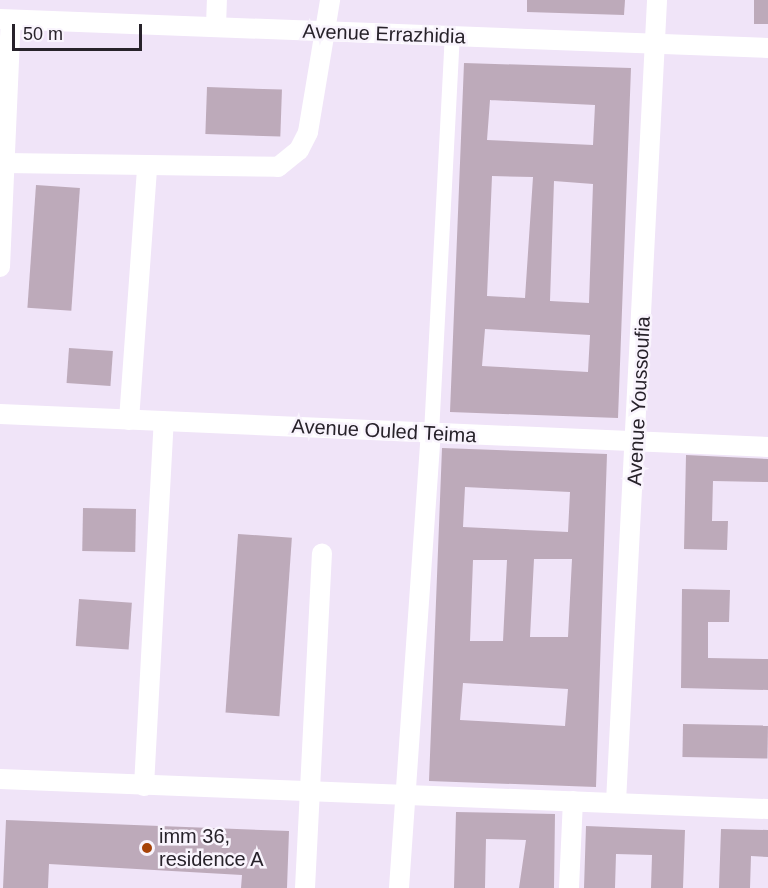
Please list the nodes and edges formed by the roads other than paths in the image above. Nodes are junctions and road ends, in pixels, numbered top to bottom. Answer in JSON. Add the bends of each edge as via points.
{"nodes":[{"id":1,"x":217,"y":0,"type":"edge"},
{"id":2,"x":330,"y":0,"type":"edge"},
{"id":3,"x":657,"y":0,"type":"edge"},
{"id":4,"x":6,"y":19,"type":"edge"},
{"id":5,"x":216,"y":26,"type":"junction"},
{"id":6,"x":329,"y":32,"type":"junction"},
{"id":7,"x":452,"y":37,"type":"junction"},
{"id":8,"x":656,"y":43,"type":"junction"},
{"id":9,"x":768,"y":48,"type":"edge"},
{"id":10,"x":5,"y":163,"type":"junction"},
{"id":11,"x":147,"y":167,"type":"junction"},
{"id":12,"x":0,"y":267,"type":"edge"},
{"id":13,"x":0,"y":414,"type":"edge"},
{"id":14,"x":129,"y":420,"type":"junction"},
{"id":15,"x":164,"y":422,"type":"junction"},
{"id":16,"x":431,"y":433,"type":"junction"},
{"id":17,"x":638,"y":443,"type":"junction"},
{"id":18,"x":768,"y":447,"type":"edge"},
{"id":19,"x":322,"y":553,"type":"dead end"},
{"id":20,"x":0,"y":779,"type":"edge"},
{"id":21,"x":144,"y":786,"type":"junction"},
{"id":22,"x":310,"y":792,"type":"junction"},
{"id":23,"x":409,"y":795,"type":"junction"},
{"id":24,"x":573,"y":801,"type":"junction"},
{"id":25,"x":616,"y":802,"type":"junction"},
{"id":26,"x":768,"y":809,"type":"edge"},
{"id":27,"x":305,"y":888,"type":"edge"},
{"id":28,"x":399,"y":888,"type":"edge"},
{"id":29,"x":569,"y":888,"type":"edge"}],
"edges":[{"from":1,"to":5,"type":"street"},
{"from":2,"to":6,"type":"street"},
{"from":3,"to":8,"type":"street","name":"Avenue Youssoufia"},
{"from":4,"to":5,"type":"street","name":"Avenue Errazhidia"},
{"from":4,"to":10,"type":"street"},
{"from":5,"to":6,"type":"street","name":"Avenue Errazhidia"},
{"from":6,"to":7,"type":"street","name":"Avenue Errazhidia"},
{"from":6,"to":11,"type":"street","via":[[308,132],[286,163],[270,170]]},
{"from":7,"to":8,"type":"street","name":"Avenue Errazhidia"},
{"from":7,"to":16,"type":"street"},
{"from":8,"to":9,"type":"street","name":"Avenue Errazhidia"},
{"from":8,"to":17,"type":"street","name":"Avenue Youssoufia"},
{"from":10,"to":11,"type":"street"},
{"from":10,"to":12,"type":"street"},
{"from":11,"to":14,"type":"street"},
{"from":13,"to":14,"type":"street","name":"Avenue Ouled Teima"},
{"from":14,"to":15,"type":"street","name":"Avenue Ouled Teima"},
{"from":15,"to":16,"type":"street","name":"Avenue Ouled Teima"},
{"from":15,"to":21,"type":"street"},
{"from":16,"to":17,"type":"street","name":"Avenue Ouled Teima"},
{"from":16,"to":23,"type":"street"},
{"from":17,"to":18,"type":"street","name":"Avenue Ouled Teima"},
{"from":17,"to":25,"type":"street","name":"Avenue Youssoufia"},
{"from":19,"to":22,"type":"street"},
{"from":20,"to":21,"type":"street"},
{"from":21,"to":22,"type":"street"},
{"from":22,"to":23,"type":"street"},
{"from":22,"to":27,"type":"street"},
{"from":23,"to":24,"type":"street"},
{"from":23,"to":28,"type":"street"},
{"from":24,"to":25,"type":"street"},
{"from":24,"to":29,"type":"street"},
{"from":25,"to":26,"type":"street"}]}
